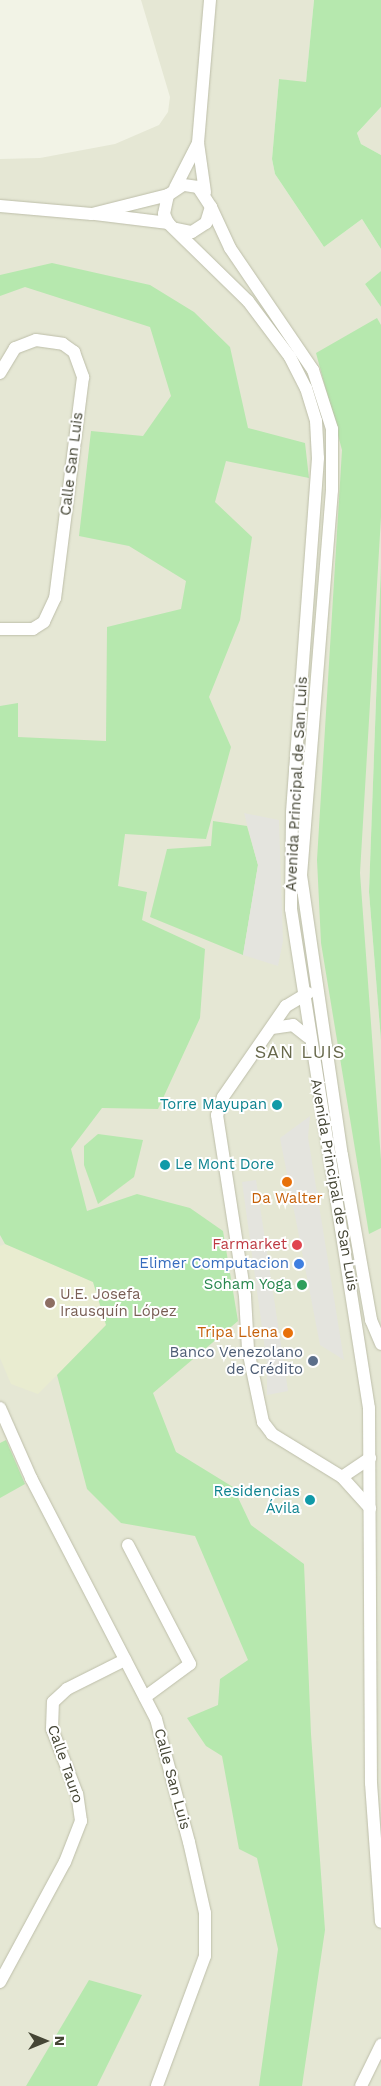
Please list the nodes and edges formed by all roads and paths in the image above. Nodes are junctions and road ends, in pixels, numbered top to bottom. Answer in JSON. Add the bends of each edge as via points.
{"nodes":[{"id":1,"x":210,"y":0,"type":"edge"},
{"id":2,"x":198,"y":143,"type":"junction"},
{"id":3,"x":171,"y":192,"type":"junction"},
{"id":4,"x":205,"y":192,"type":"junction"},
{"id":5,"x":0,"y":206,"type":"edge"},
{"id":6,"x":211,"y":207,"type":"junction"},
{"id":7,"x":92,"y":214,"type":"junction"},
{"id":8,"x":172,"y":226,"type":"junction"},
{"id":9,"x":0,"y":373,"type":"edge"},
{"id":10,"x":0,"y":629,"type":"edge"},
{"id":11,"x":311,"y":945,"type":"junction"},
{"id":12,"x":295,"y":947,"type":"junction"},
{"id":13,"x":301,"y":993,"type":"junction"},
{"id":14,"x":320,"y":1008,"type":"junction"},
{"id":15,"x":272,"y":1028,"type":"junction"},
{"id":16,"x":310,"y":1040,"type":"junction"},
{"id":17,"x":381,"y":1344,"type":"edge"},
{"id":18,"x":381,"y":1350,"type":"edge"},
{"id":19,"x":364,"y":1360,"type":"junction"},
{"id":20,"x":0,"y":1408,"type":"edge"},
{"id":21,"x":370,"y":1458,"type":"junction"},
{"id":22,"x":342,"y":1476,"type":"junction"},
{"id":23,"x":370,"y":1508,"type":"junction"},
{"id":24,"x":128,"y":1545,"type":"dead end"},
{"id":25,"x":125,"y":1660,"type":"junction"},
{"id":26,"x":145,"y":1697,"type":"junction"},
{"id":27,"x":381,"y":1922,"type":"edge"},
{"id":28,"x":0,"y":1982,"type":"edge"},
{"id":29,"x":381,"y":2045,"type":"edge"},
{"id":30,"x":157,"y":2086,"type":"edge"},
{"id":31,"x":360,"y":2086,"type":"edge"}],
"edges":[{"from":1,"to":2,"type":"street"},
{"from":2,"to":3,"type":"street"},
{"from":2,"to":4,"type":"street","name":"Avenida Principal de San Luis"},
{"from":3,"to":4,"type":"street","via":[[190,185]]},
{"from":3,"to":7,"type":"street"},
{"from":3,"to":8,"type":"street","via":[[164,204]]},
{"from":4,"to":6,"type":"street","name":"Avenida Principal de San Luis"},
{"from":5,"to":7,"type":"street"},
{"from":6,"to":8,"type":"street","via":[[200,229]]},
{"from":6,"to":11,"type":"street","name":"Avenida Principal de San Luis","via":[[230,248],[313,370],[332,429],[332,490],[302,839],[301,875]]},
{"from":7,"to":8,"type":"street"},
{"from":8,"to":12,"type":"street","name":"Avenida Principal de San Luis","via":[[248,301],[290,357],[306,388],[316,421],[318,458],[290,869]]},
{"from":9,"to":10,"type":"street","name":"Calle San Luis","via":[[15,348],[36,340],[63,344],[74,352],[83,377],[55,598],[44,622],[33,629]]},
{"from":11,"to":12,"type":"street","via":[[304,956]]},
{"from":11,"to":14,"type":"street","name":"Avenida Principal de San Luis"},
{"from":12,"to":13,"type":"street","name":"Avenida Principal de San Luis"},
{"from":13,"to":14,"type":"street","via":[[311,994]]},
{"from":13,"to":15,"type":"street"},
{"from":13,"to":16,"type":"street","name":"Avenida Principal de San Luis"},
{"from":14,"to":17,"type":"street","name":"Avenida Principal de San Luis","via":[[371,1320]]},
{"from":15,"to":16,"type":"street","via":[[293,1025],[305,1031]]},
{"from":15,"to":22,"type":"street","via":[[222,1097],[216,1115],[245,1296],[254,1391],[263,1422],[272,1434]]},
{"from":16,"to":19,"type":"street","name":"Avenida Principal de San Luis"},
{"from":18,"to":19,"type":"street"},
{"from":19,"to":21,"type":"street","name":"Avenida Principal de San Luis"},
{"from":20,"to":25,"type":"street","name":"Calle San Luis","via":[[31,1478]]},
{"from":21,"to":22,"type":"street"},
{"from":21,"to":23,"type":"street","name":"Avenida Principal de San Luis"},
{"from":22,"to":23,"type":"street"},
{"from":23,"to":27,"type":"street","name":"Avenida Principal de San Luis","via":[[371,1783]]},
{"from":24,"to":26,"type":"street","via":[[190,1664]]},
{"from":25,"to":26,"type":"street","name":"Calle San Luis"},
{"from":25,"to":28,"type":"street","name":"Calle Tauro","via":[[67,1689],[53,1702],[52,1729],[77,1794],[81,1821],[65,1862]]},
{"from":26,"to":30,"type":"street","name":"Calle San Luis","via":[[168,1750],[206,1927],[202,1970]]},
{"from":29,"to":31,"type":"street"}]}
